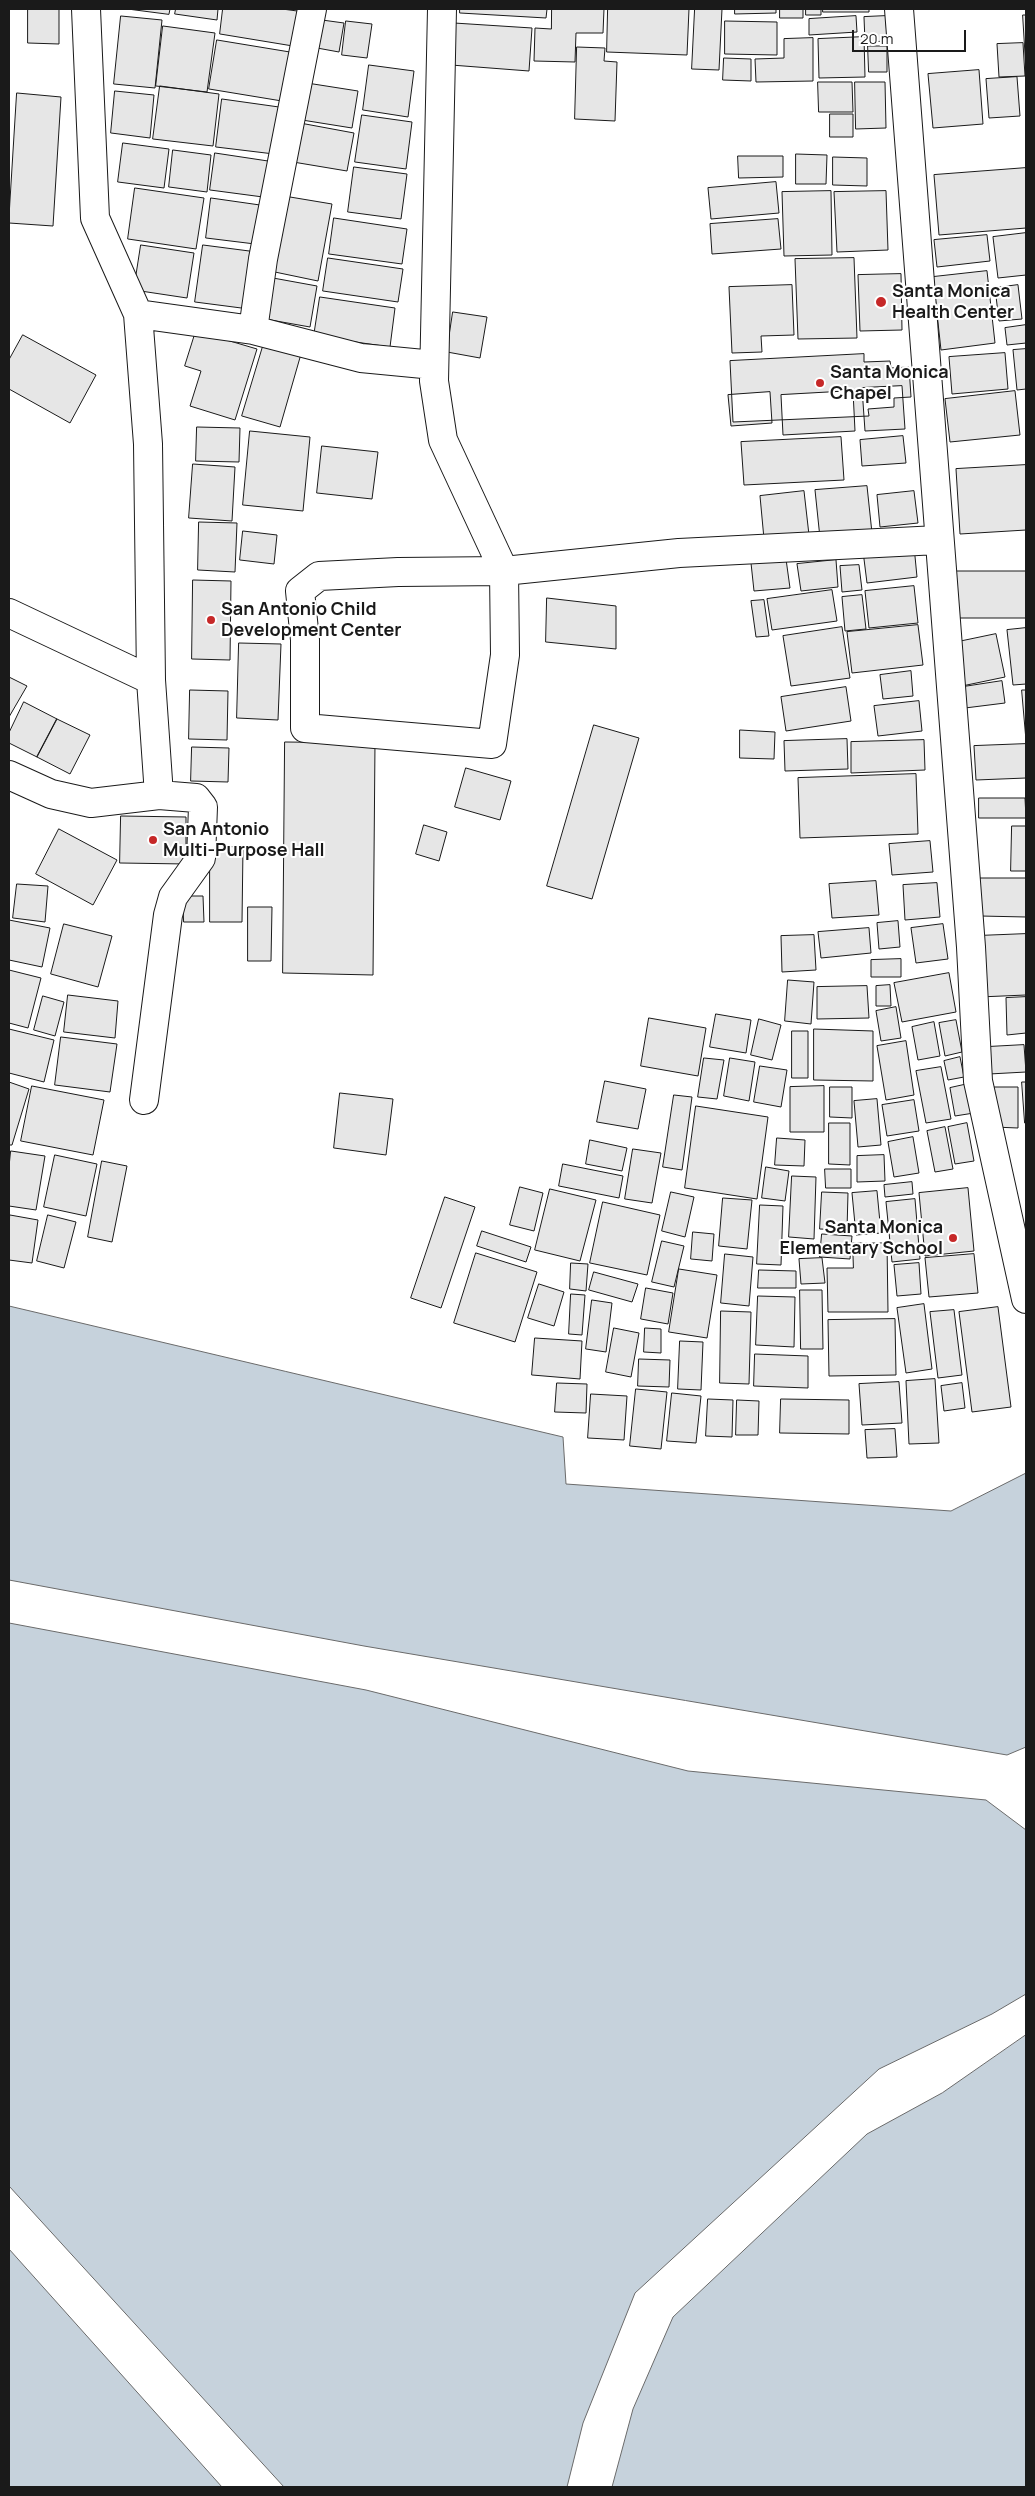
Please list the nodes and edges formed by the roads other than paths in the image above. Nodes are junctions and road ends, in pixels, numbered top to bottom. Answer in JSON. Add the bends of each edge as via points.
{"nodes":[{"id":1,"x":86,"y":9,"type":"edge"},
{"id":2,"x":312,"y":9,"type":"edge"},
{"id":3,"x":442,"y":9,"type":"edge"},
{"id":4,"x":899,"y":9,"type":"edge"},
{"id":5,"x":138,"y":314,"type":"junction"},
{"id":6,"x":253,"y":330,"type":"junction"},
{"id":7,"x":434,"y":373,"type":"junction"},
{"id":8,"x":938,"y":540,"type":"junction"},
{"id":9,"x":504,"y":571,"type":"junction"},
{"id":10,"x":9,"y":613,"type":"edge"},
{"id":11,"x":151,"y":680,"type":"junction"},
{"id":12,"x":9,"y":774,"type":"edge"},
{"id":13,"x":159,"y":795,"type":"junction"},
{"id":14,"x":144,"y":1100,"type":"dead end"},
{"id":15,"x":1026,"y":1299,"type":"edge"}],
"edges":[{"from":1,"to":5,"type":"street","via":[[94,218]]},
{"from":2,"to":6,"type":"street","via":[[263,259]]},
{"from":3,"to":7,"type":"street"},
{"from":4,"to":8,"type":"street"},
{"from":5,"to":6,"type":"street"},
{"from":5,"to":11,"type":"street","via":[[148,444]]},
{"from":6,"to":7,"type":"street"},
{"from":7,"to":9,"type":"street","via":[[443,440]]},
{"from":8,"to":9,"type":"street","via":[[678,553]]},
{"from":8,"to":15,"type":"street","via":[[971,947],[978,1081]]},
{"from":9,"to":9,"type":"street","via":[[505,655],[492,744],[305,728],[305,640],[300,591],[319,576]]},
{"from":10,"to":11,"type":"street"},
{"from":11,"to":13,"type":"street"},
{"from":12,"to":13,"type":"street","via":[[51,794],[91,803]]},
{"from":13,"to":14,"type":"street","via":[[196,798],[203,807],[202,838],[201,858],[173,897],[168,915]]}]}
